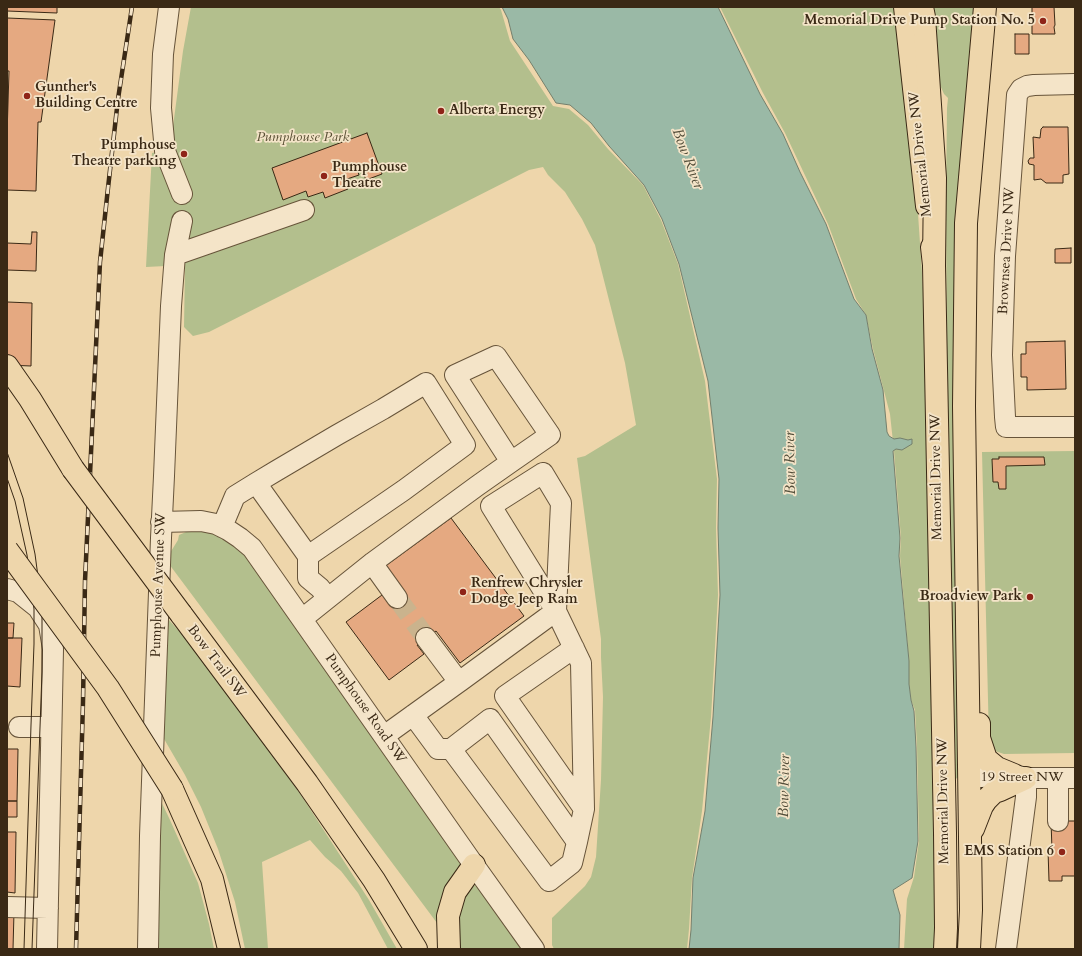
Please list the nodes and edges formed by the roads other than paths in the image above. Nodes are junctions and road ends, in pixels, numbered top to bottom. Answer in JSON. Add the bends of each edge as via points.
{"nodes":[{"id":1,"x":169,"y":7,"type":"edge"},
{"id":2,"x":904,"y":7,"type":"edge"},
{"id":3,"x":922,"y":7,"type":"edge"},
{"id":4,"x":985,"y":7,"type":"edge"},
{"id":5,"x":1075,"y":84,"type":"edge"},
{"id":6,"x":182,"y":194,"type":"dead end"},
{"id":7,"x":304,"y":210,"type":"dead end"},
{"id":8,"x":182,"y":221,"type":"dead end"},
{"id":9,"x":175,"y":255,"type":"junction"},
{"id":10,"x":934,"y":266,"type":"junction"},
{"id":11,"x":7,"y":366,"type":"edge"},
{"id":12,"x":7,"y":381,"type":"edge"},
{"id":13,"x":964,"y":406,"type":"junction"},
{"id":14,"x":1075,"y":427,"type":"edge"},
{"id":15,"x":511,"y":462,"type":"junction"},
{"id":16,"x":73,"y":469,"type":"junction"},
{"id":17,"x":256,"y":483,"type":"junction"},
{"id":18,"x":477,"y":486,"type":"junction"},
{"id":19,"x":492,"y":506,"type":"junction"},
{"id":20,"x":161,"y":522,"type":"junction"},
{"id":21,"x":222,"y":527,"type":"junction"},
{"id":22,"x":7,"y":550,"type":"edge"},
{"id":23,"x":308,"y":556,"type":"junction"},
{"id":24,"x":372,"y":563,"type":"junction"},
{"id":25,"x":7,"y":589,"type":"edge"},
{"id":26,"x":328,"y":598,"type":"junction"},
{"id":27,"x":397,"y":598,"type":"tunnel mouth"},
{"id":28,"x":556,"y":611,"type":"junction"},
{"id":29,"x":302,"y":619,"type":"junction"},
{"id":30,"x":426,"y":638,"type":"tunnel mouth"},
{"id":31,"x":574,"y":648,"type":"junction"},
{"id":32,"x":459,"y":682,"type":"junction"},
{"id":33,"x":413,"y":715,"type":"junction"},
{"id":34,"x":19,"y":727,"type":"dead end"},
{"id":35,"x":51,"y":727,"type":"junction"},
{"id":36,"x":384,"y":736,"type":"junction"},
{"id":37,"x":451,"y":749,"type":"junction"},
{"id":38,"x":1020,"y":777,"type":"junction"},
{"id":39,"x":1067,"y":778,"type":"edge"},
{"id":40,"x":969,"y":779,"type":"junction"},
{"id":41,"x":584,"y":809,"type":"junction"},
{"id":42,"x":1063,"y":821,"type":"dead end"},
{"id":43,"x":945,"y":833,"type":"junction"},
{"id":44,"x":970,"y":836,"type":"junction"},
{"id":45,"x":577,"y":842,"type":"junction"},
{"id":46,"x":474,"y":865,"type":"junction"},
{"id":47,"x":7,"y":907,"type":"edge"},
{"id":48,"x":48,"y":908,"type":"junction"},
{"id":49,"x":47,"y":949,"type":"edge"},
{"id":50,"x":148,"y":949,"type":"edge"},
{"id":51,"x":229,"y":949,"type":"edge"},
{"id":52,"x":416,"y":949,"type":"edge"},
{"id":53,"x":449,"y":949,"type":"edge"},
{"id":54,"x":534,"y":949,"type":"edge"},
{"id":55,"x":945,"y":949,"type":"edge"},
{"id":56,"x":969,"y":949,"type":"edge"},
{"id":57,"x":1006,"y":949,"type":"edge"}],
"edges":[{"from":1,"to":6,"type":"street","via":[[163,54],[161,108],[164,151]]},
{"from":2,"to":10,"type":"main road","name":"Memorial Drive NW"},
{"from":3,"to":10,"type":"main road","via":[[936,178]]},
{"from":4,"to":13,"type":"main road","name":"Memorial Drive NW","via":[[966,223]]},
{"from":5,"to":14,"type":"street","name":"Brownsea Drive NW","via":[[1027,86],[1017,95],[1005,256],[1002,355],[1006,427]]},
{"from":7,"to":9,"type":"street"},
{"from":8,"to":9,"type":"street","name":"Pumphouse Avenue SW"},
{"from":9,"to":20,"type":"street","name":"Pumphouse Avenue SW"},
{"from":10,"to":43,"type":"main road","name":"Memorial Drive NW"},
{"from":11,"to":16,"type":"main road"},
{"from":12,"to":16,"type":"main road","name":"Bow Trail SW"},
{"from":13,"to":38,"type":"main road","via":[[975,502],[979,738],[986,759],[997,768]]},
{"from":13,"to":40,"type":"main road","name":"Memorial Drive NW"},
{"from":15,"to":15,"type":"street","via":[[550,435],[496,356],[455,375]]},
{"from":15,"to":18,"type":"street"},
{"from":16,"to":52,"type":"main road","name":"Bow Trail SW","bridge":true,"via":[[307,783],[374,880]]},
{"from":17,"to":21,"type":"street","via":[[235,496]]},
{"from":17,"to":23,"type":"street"},
{"from":17,"to":23,"type":"street","via":[[426,383],[465,445]]},
{"from":18,"to":19,"type":"street"},
{"from":18,"to":24,"type":"street"},
{"from":19,"to":28,"type":"street"},
{"from":19,"to":28,"type":"street","via":[[543,472],[561,504]]},
{"from":20,"to":21,"type":"street","name":"Pumphouse Road SW","via":[[201,521]]},
{"from":20,"to":50,"type":"street","name":"Pumphouse Avenue SW"},
{"from":21,"to":29,"type":"street","name":"Pumphouse Road SW","via":[[252,548]]},
{"from":22,"to":51,"type":"main road","bridge":true,"via":[[108,688],[172,789],[212,879]]},
{"from":23,"to":26,"type":"street","via":[[308,578]]},
{"from":24,"to":26,"type":"street"},
{"from":24,"to":27,"type":"street"},
{"from":25,"to":35,"type":"street","via":[[18,592],[38,608],[49,625],[53,649]]},
{"from":26,"to":29,"type":"street"},
{"from":28,"to":31,"type":"street"},
{"from":28,"to":32,"type":"street"},
{"from":29,"to":36,"type":"street","name":"Pumphouse Road SW"},
{"from":30,"to":32,"type":"street"},
{"from":31,"to":41,"type":"street","via":[[581,662]]},
{"from":31,"to":41,"type":"street","via":[[505,696]]},
{"from":32,"to":33,"type":"street"},
{"from":33,"to":36,"type":"street"},
{"from":33,"to":37,"type":"street","via":[[438,749]]},
{"from":34,"to":35,"type":"street"},
{"from":35,"to":48,"type":"street"},
{"from":36,"to":46,"type":"street","name":"Pumphouse Road SW"},
{"from":37,"to":45,"type":"street","via":[[490,719]]},
{"from":37,"to":45,"type":"street","via":[[549,881],[572,863]]},
{"from":38,"to":39,"type":"street","name":"19 Street NW"},
{"from":38,"to":40,"type":"street","name":"19 Street NW"},
{"from":38,"to":44,"type":"main road","via":[[994,792],[986,800]]},
{"from":38,"to":57,"type":"street","via":[[1026,797]]},
{"from":39,"to":42,"type":"street"},
{"from":40,"to":43,"type":"main road","via":[[955,794]]},
{"from":40,"to":44,"type":"main road","name":"Memorial Drive NW"},
{"from":41,"to":45,"type":"street"},
{"from":43,"to":55,"type":"main road","name":"Memorial Drive NW"},
{"from":44,"to":56,"type":"main road","name":"Memorial Drive NW"},
{"from":46,"to":53,"type":"main road","via":[[455,892],[448,916]]},
{"from":46,"to":54,"type":"street","name":"Pumphouse Road SW"},
{"from":47,"to":48,"type":"street"},
{"from":48,"to":49,"type":"street"}]}
